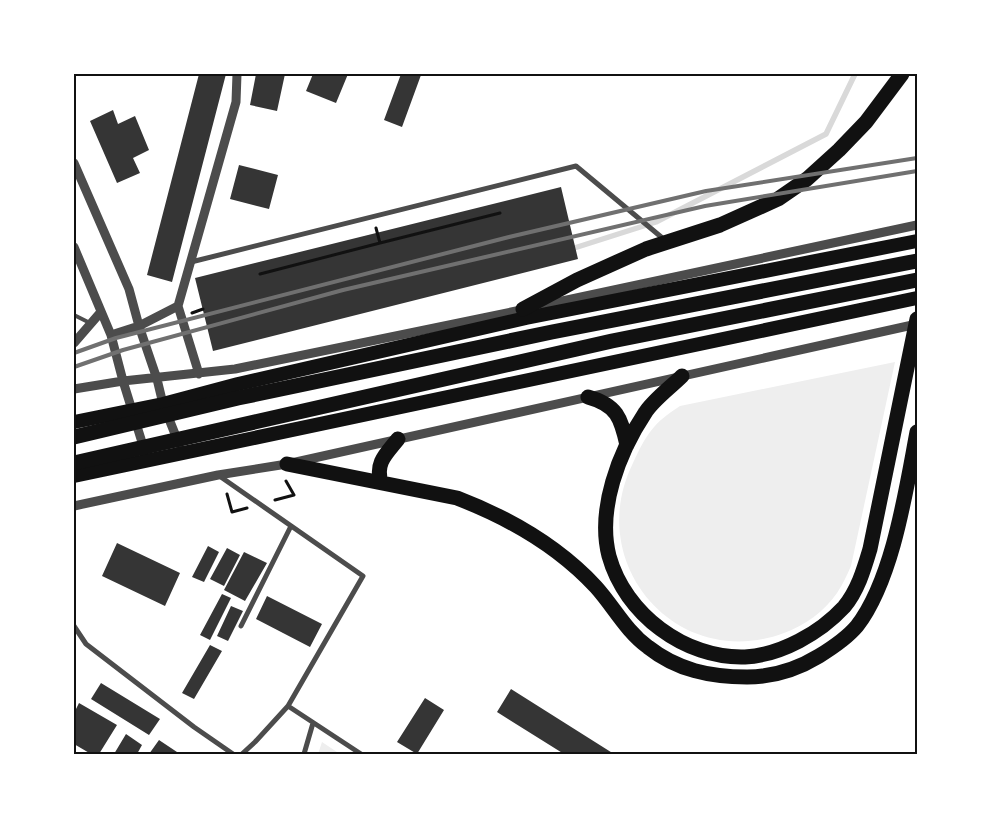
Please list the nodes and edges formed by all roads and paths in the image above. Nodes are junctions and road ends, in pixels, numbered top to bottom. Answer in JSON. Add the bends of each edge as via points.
{"nodes":[{"id":1,"x":237,"y":74,"type":"edge"},
{"id":2,"x":902,"y":74,"type":"edge"},
{"id":3,"x":74,"y":164,"type":"edge"},
{"id":4,"x":500,"y":213,"type":"dead end"},
{"id":5,"x":373,"y":216,"type":"junction"},
{"id":6,"x":917,"y":225,"type":"edge"},
{"id":7,"x":917,"y":241,"type":"edge"},
{"id":8,"x":668,"y":242,"type":"junction"},
{"id":9,"x":380,"y":243,"type":"junction"},
{"id":10,"x":74,"y":247,"type":"edge"},
{"id":11,"x":917,"y":261,"type":"edge"},
{"id":12,"x":191,"y":262,"type":"junction"},
{"id":13,"x":260,"y":274,"type":"dead end"},
{"id":14,"x":917,"y":280,"type":"edge"},
{"id":15,"x":917,"y":298,"type":"edge"},
{"id":16,"x":178,"y":306,"type":"junction"},
{"id":17,"x":523,"y":309,"type":"junction"},
{"id":18,"x":100,"y":313,"type":"junction"},
{"id":19,"x":74,"y":315,"type":"edge"},
{"id":20,"x":917,"y":319,"type":"edge"},
{"id":21,"x":91,"y":324,"type":"junction"},
{"id":22,"x":917,"y":324,"type":"edge"},
{"id":23,"x":139,"y":326,"type":"junction"},
{"id":24,"x":111,"y":335,"type":"junction"},
{"id":25,"x":74,"y":343,"type":"edge"},
{"id":26,"x":199,"y":374,"type":"junction"},
{"id":27,"x":682,"y":376,"type":"junction"},
{"id":28,"x":157,"y":379,"type":"junction"},
{"id":29,"x":123,"y":381,"type":"junction"},
{"id":30,"x":74,"y":389,"type":"edge"},
{"id":31,"x":588,"y":397,"type":"junction"},
{"id":32,"x":163,"y":404,"type":"junction"},
{"id":33,"x":131,"y":410,"type":"junction"},
{"id":34,"x":74,"y":422,"type":"edge"},
{"id":35,"x":917,"y":432,"type":"edge"},
{"id":36,"x":74,"y":437,"type":"edge"},
{"id":37,"x":398,"y":439,"type":"junction"},
{"id":38,"x":627,"y":445,"type":"junction"},
{"id":39,"x":183,"y":454,"type":"junction"},
{"id":40,"x":148,"y":461,"type":"junction"},
{"id":41,"x":74,"y":463,"type":"edge"},
{"id":42,"x":287,"y":464,"type":"junction"},
{"id":43,"x":218,"y":475,"type":"junction"},
{"id":44,"x":74,"y":476,"type":"edge"},
{"id":45,"x":381,"y":482,"type":"junction"},
{"id":46,"x":74,"y":506,"type":"edge"},
{"id":47,"x":291,"y":526,"type":"junction"},
{"id":48,"x":74,"y":626,"type":"edge"},
{"id":49,"x":241,"y":626,"type":"dead end"},
{"id":50,"x":288,"y":706,"type":"junction"},
{"id":51,"x":314,"y":723,"type":"junction"},
{"id":52,"x":233,"y":754,"type":"edge"},
{"id":53,"x":242,"y":754,"type":"edge"},
{"id":54,"x":304,"y":754,"type":"edge"},
{"id":55,"x":361,"y":754,"type":"edge"}],
"edges":[{"from":1,"to":12,"type":"street","via":[[236,102]]},
{"from":2,"to":8,"type":"highway","via":[[866,122],[807,180],[778,199],[745,214]]},
{"from":3,"to":23,"type":"street","via":[[129,289]]},
{"from":4,"to":9,"type":"path"},
{"from":5,"to":8,"type":"street","via":[[576,166]]},
{"from":5,"to":9,"type":"path"},
{"from":5,"to":12,"type":"street"},
{"from":6,"to":17,"type":"street"},
{"from":7,"to":32,"type":"highway","via":[[526,318]]},
{"from":8,"to":17,"type":"highway","via":[[577,280]]},
{"from":9,"to":13,"type":"path"},
{"from":10,"to":18,"type":"street"},
{"from":11,"to":36,"type":"highway","via":[[552,332],[238,398]]},
{"from":12,"to":16,"type":"street"},
{"from":14,"to":41,"type":"highway","via":[[612,341]]},
{"from":15,"to":39,"type":"highway"},
{"from":16,"to":23,"type":"street"},
{"from":16,"to":26,"type":"street"},
{"from":17,"to":26,"type":"street"},
{"from":18,"to":21,"type":"street"},
{"from":18,"to":24,"type":"street"},
{"from":19,"to":21,"type":"lane"},
{"from":20,"to":38,"type":"highway","via":[[870,549],[860,581],[844,606],[823,626],[773,652],[745,657],[696,648],[648,621],[635,604],[620,582],[609,555],[606,525],[613,480]]},
{"from":21,"to":25,"type":"street"},
{"from":22,"to":27,"type":"street"},
{"from":23,"to":24,"type":"street"},
{"from":23,"to":28,"type":"street"},
{"from":24,"to":29,"type":"street"},
{"from":26,"to":28,"type":"street"},
{"from":27,"to":31,"type":"street"},
{"from":27,"to":38,"type":"highway","via":[[646,411]]},
{"from":28,"to":29,"type":"street"},
{"from":28,"to":32,"type":"street"},
{"from":29,"to":30,"type":"street"},
{"from":29,"to":33,"type":"street"},
{"from":31,"to":37,"type":"street"},
{"from":31,"to":38,"type":"highway","via":[[614,410],[622,421]]},
{"from":32,"to":33,"type":"highway"},
{"from":32,"to":39,"type":"street"},
{"from":33,"to":34,"type":"highway"},
{"from":33,"to":40,"type":"street"},
{"from":35,"to":45,"type":"highway","via":[[882,579],[856,626],[833,648],[812,661],[788,672],[760,677],[708,675],[665,659],[630,631],[576,566],[531,534],[508,520],[457,498]]},
{"from":37,"to":42,"type":"street"},
{"from":37,"to":45,"type":"highway","via":[[380,464]]},
{"from":39,"to":40,"type":"highway"},
{"from":40,"to":44,"type":"highway"},
{"from":42,"to":43,"type":"street"},
{"from":42,"to":45,"type":"highway"},
{"from":43,"to":46,"type":"street"},
{"from":43,"to":47,"type":"street"},
{"from":47,"to":49,"type":"street"},
{"from":47,"to":50,"type":"street","via":[[363,576]]},
{"from":48,"to":52,"type":"street","via":[[86,644]]},
{"from":50,"to":51,"type":"street"},
{"from":50,"to":53,"type":"street"},
{"from":51,"to":54,"type":"street"},
{"from":51,"to":55,"type":"street"}]}
